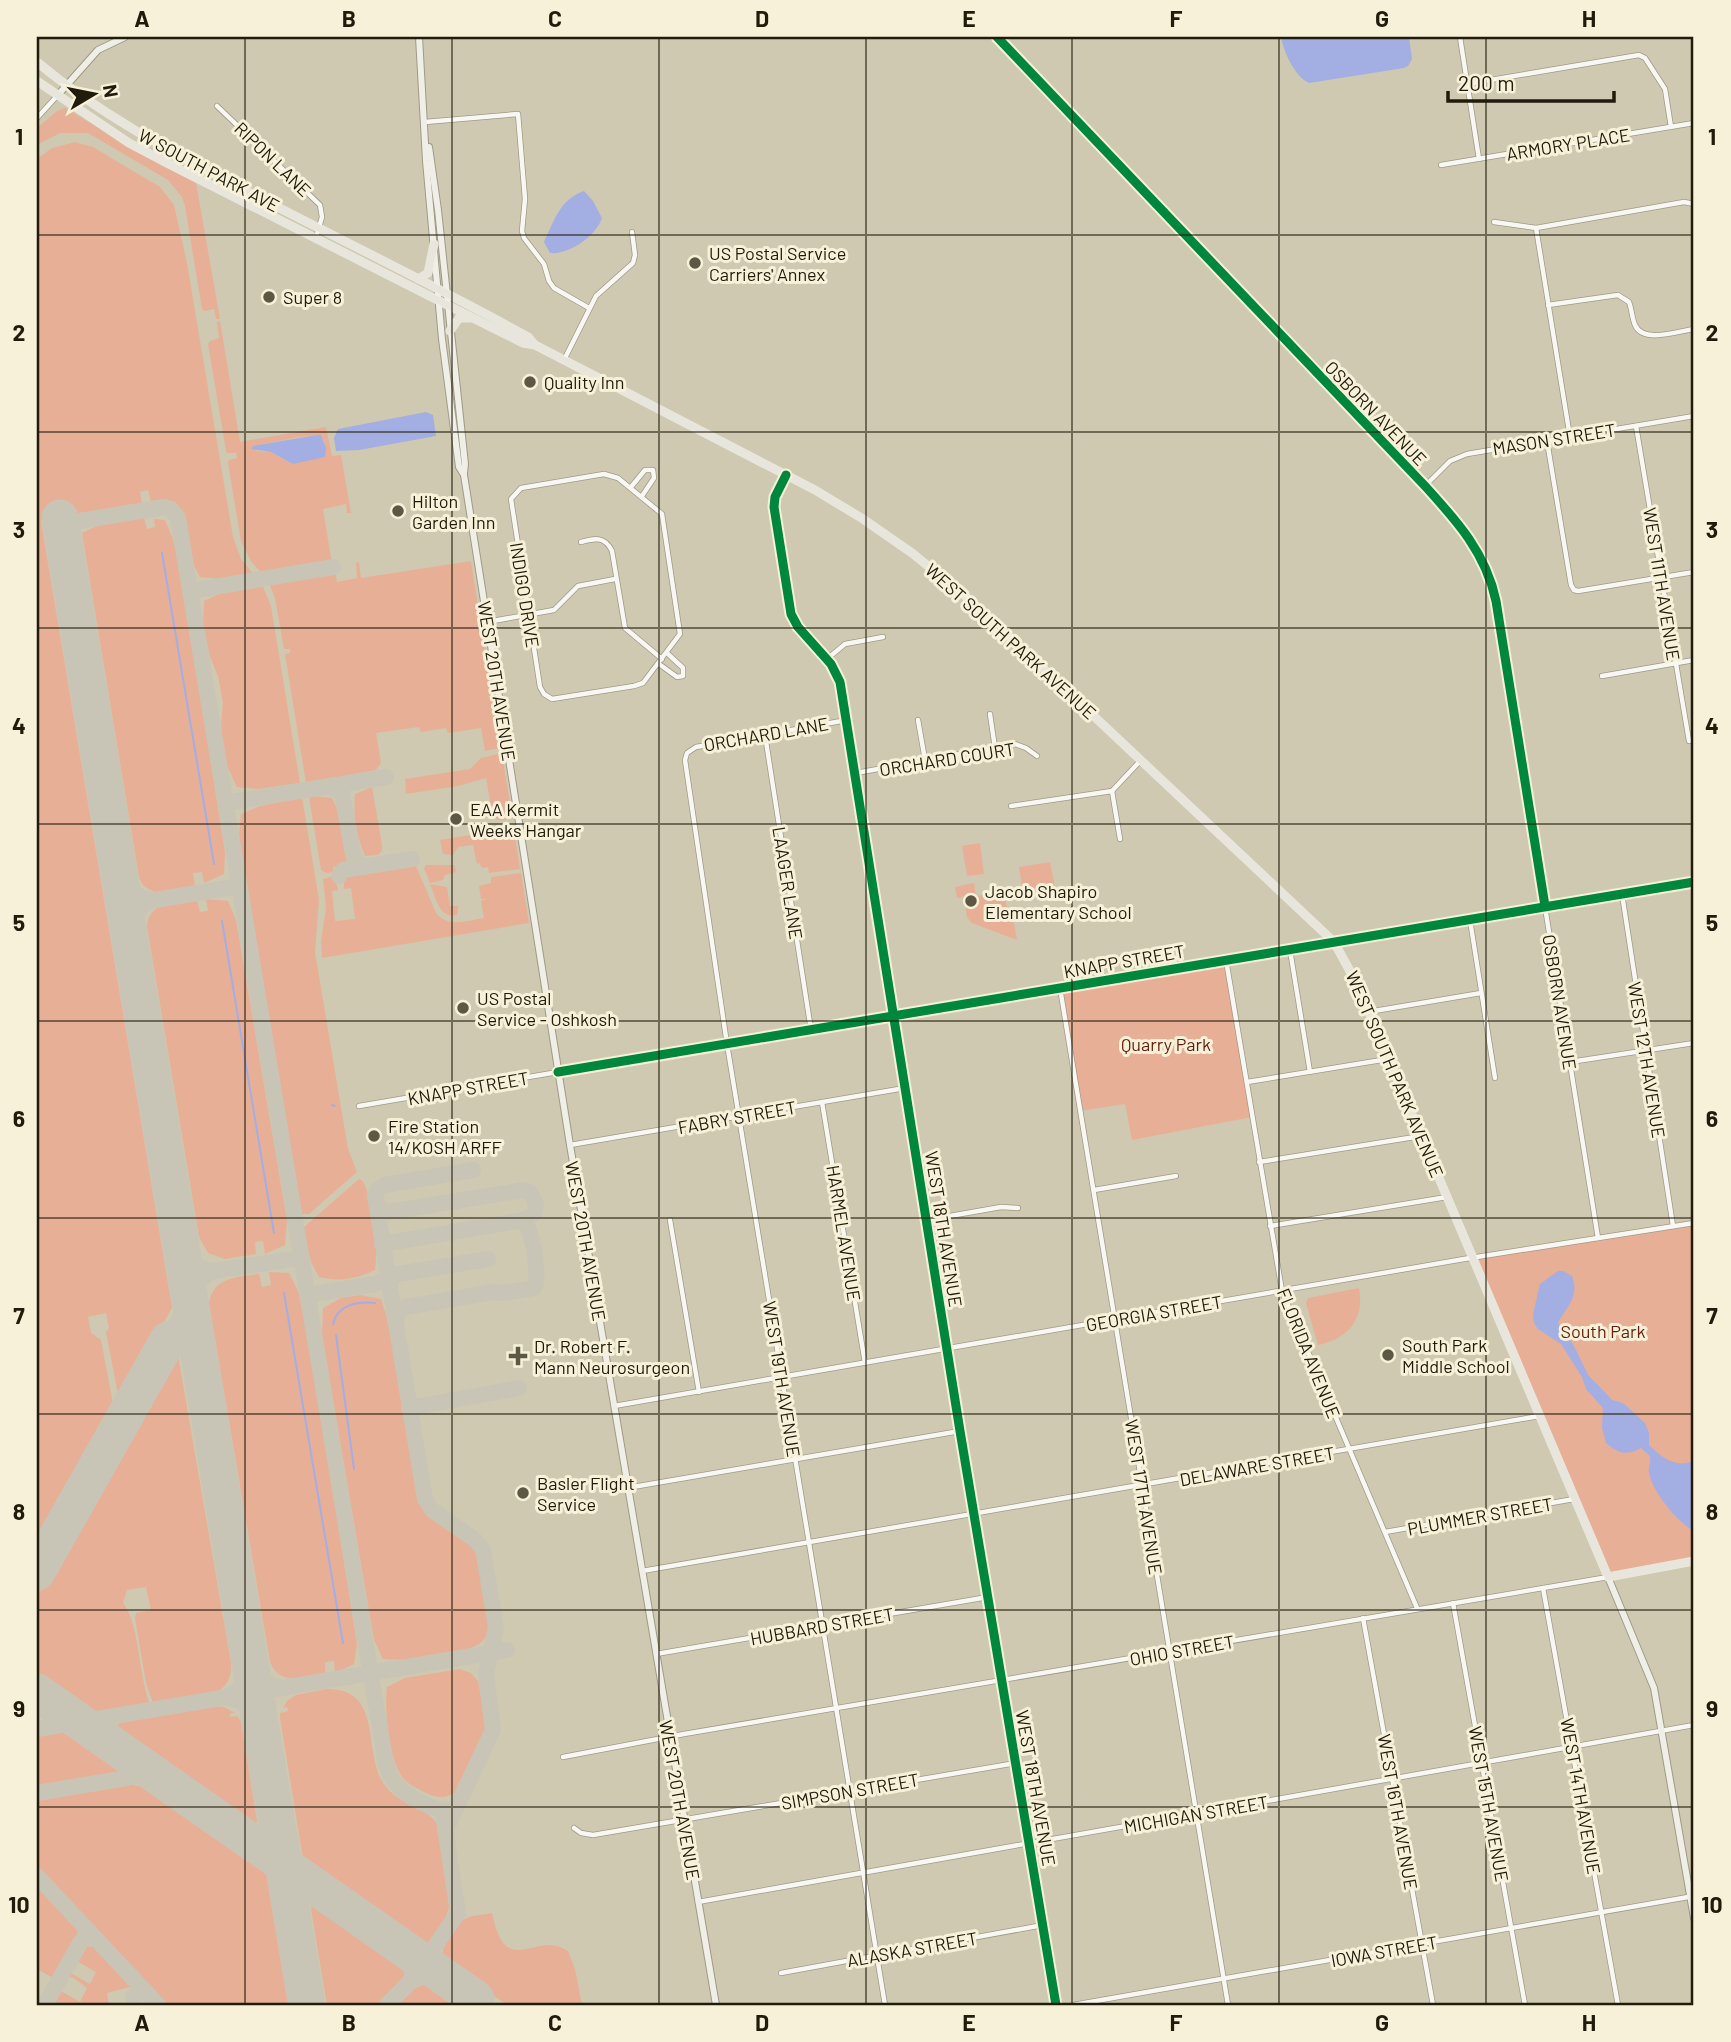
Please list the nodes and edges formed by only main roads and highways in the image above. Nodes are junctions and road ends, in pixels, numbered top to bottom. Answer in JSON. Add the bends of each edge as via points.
{"nodes":[{"id":1,"x":125,"y":37,"type":"edge"},
{"id":2,"x":419,"y":37,"type":"edge"},
{"id":3,"x":37,"y":62,"type":"edge"},
{"id":4,"x":37,"y":81,"type":"edge"},
{"id":5,"x":66,"y":86,"type":"junction"},
{"id":6,"x":57,"y":96,"type":"junction"},
{"id":7,"x":426,"y":136,"type":"junction"},
{"id":8,"x":434,"y":244,"type":"junction"},
{"id":9,"x":352,"y":245,"type":"joint"},
{"id":10,"x":348,"y":254,"type":"joint"},
{"id":11,"x":418,"y":279,"type":"junction"},
{"id":12,"x":438,"y":289,"type":"junction"},
{"id":13,"x":446,"y":293,"type":"junction"},
{"id":14,"x":438,"y":300,"type":"junction"},
{"id":15,"x":447,"y":305,"type":"junction"},
{"id":16,"x":472,"y":318,"type":"junction"},
{"id":17,"x":450,"y":331,"type":"junction"},
{"id":18,"x":535,"y":345,"type":"junction"},
{"id":19,"x":464,"y":475,"type":"junction"},
{"id":20,"x":1694,"y":882,"type":"edge"},
{"id":21,"x":1334,"y":942,"type":"junction"},
{"id":22,"x":558,"y":1072,"type":"junction"},
{"id":23,"x":1694,"y":1561,"type":"edge"},
{"id":24,"x":1608,"y":1577,"type":"junction"},
{"id":25,"x":1692,"y":1896,"type":"edge"},
{"id":26,"x":1694,"y":1918,"type":"edge"},
{"id":27,"x":716,"y":2005,"type":"edge"}],
"edges":[{"from":1,"to":5,"type":"main road","via":[[98,50]]},
{"from":2,"to":7,"type":"main road","name":"WEST 20TH AVENUE"},
{"from":3,"to":5,"type":"main road","name":"W SOUTH PARK AVE"},
{"from":4,"to":6,"type":"main road","name":"W SOUTH PARK AVE"},
{"from":5,"to":6,"type":"main road"},
{"from":5,"to":9,"type":"main road","name":"W SOUTH PARK AVE","via":[[160,146]]},
{"from":6,"to":10,"type":"main road","name":"W SOUTH PARK AVE","via":[[129,143]]},
{"from":7,"to":8,"type":"main road","name":"WEST 20TH AVENUE"},
{"from":7,"to":13,"type":"main road","name":"WEST 20TH AVENUE"},
{"from":8,"to":11,"type":"main road","via":[[428,273]]},
{"from":8,"to":12,"type":"main road","name":"WEST 20TH AVENUE"},
{"from":9,"to":11,"type":"main road","name":"WEST SOUTH PARK AVENUE"},
{"from":10,"to":14,"type":"main road","name":"WEST SOUTH PARK AVENUE"},
{"from":11,"to":12,"type":"main road","name":"WEST SOUTH PARK AVENUE"},
{"from":12,"to":13,"type":"main road","name":"WEST SOUTH PARK AVENUE"},
{"from":12,"to":14,"type":"main road","name":"WEST 20TH AVENUE"},
{"from":13,"to":15,"type":"main road","name":"WEST 20TH AVENUE"},
{"from":13,"to":18,"type":"main road","name":"WEST SOUTH PARK AVENUE"},
{"from":14,"to":15,"type":"main road","name":"WEST SOUTH PARK AVENUE"},
{"from":14,"to":19,"type":"main road","name":"WEST 20TH AVENUE"},
{"from":15,"to":16,"type":"main road","name":"WEST SOUTH PARK AVENUE"},
{"from":15,"to":17,"type":"main road","name":"WEST 20TH AVENUE"},
{"from":16,"to":17,"type":"main road","via":[[459,318]]},
{"from":16,"to":18,"type":"main road","name":"WEST SOUTH PARK AVENUE"},
{"from":17,"to":19,"type":"main road","name":"WEST 20TH AVENUE"},
{"from":18,"to":21,"type":"main road","name":"WEST SOUTH PARK AVENUE","via":[[786,475],[863,519],[933,569]]},
{"from":19,"to":22,"type":"main road","name":"WEST 20TH AVENUE"},
{"from":20,"to":21,"type":"main road","name":"KNAPP STREET"},
{"from":21,"to":22,"type":"main road","name":"KNAPP STREET"},
{"from":21,"to":24,"type":"main road","name":"WEST SOUTH PARK AVENUE"},
{"from":22,"to":27,"type":"main road","name":"WEST 20TH AVENUE"},
{"from":23,"to":24,"type":"main road","name":"OHIO STREET"},
{"from":24,"to":25,"type":"main road","name":"WEST SOUTH PARK AVENUE","via":[[1651,1681]]},
{"from":25,"to":26,"type":"main road","name":"WEST SOUTH PARK AVENUE"}]}
